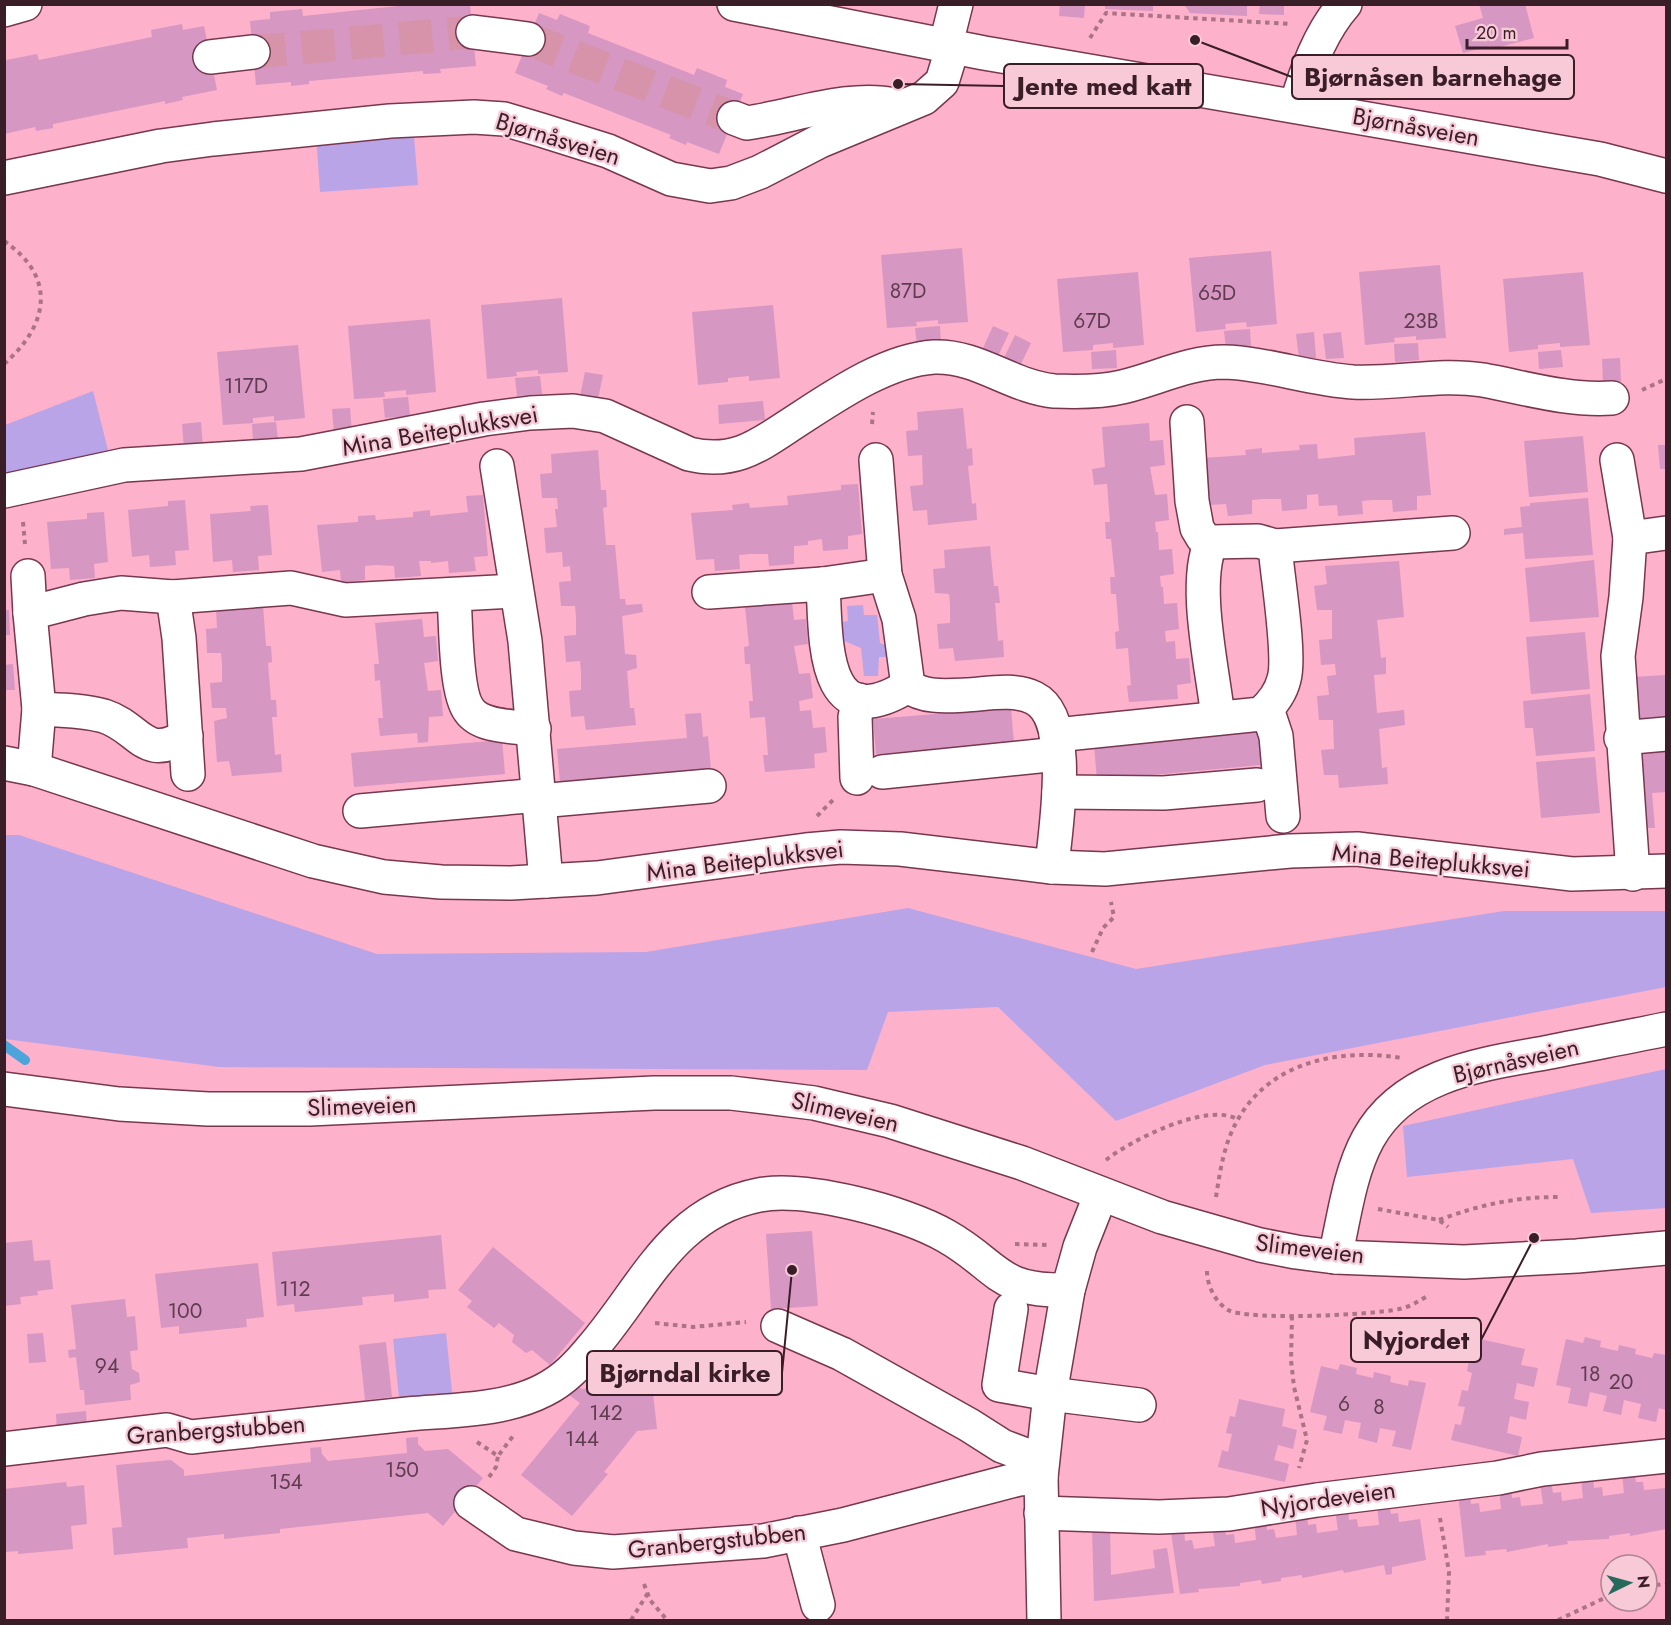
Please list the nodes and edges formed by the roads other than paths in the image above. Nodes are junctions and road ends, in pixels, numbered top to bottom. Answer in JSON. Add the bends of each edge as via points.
{"nodes":[{"id":1,"x":25,"y":4,"type":"edge"},
{"id":2,"x":734,"y":4,"type":"edge"},
{"id":3,"x":956,"y":4,"type":"edge"},
{"id":4,"x":1345,"y":4,"type":"edge"},
{"id":5,"x":4,"y":10,"type":"edge"},
{"id":6,"x":472,"y":32,"type":"tunnel mouth"},
{"id":7,"x":528,"y":39,"type":"tunnel mouth"},
{"id":8,"x":949,"y":45,"type":"junction"},
{"id":9,"x":253,"y":52,"type":"tunnel mouth"},
{"id":10,"x":210,"y":57,"type":"dead end"},
{"id":11,"x":901,"y":106,"type":"junction"},
{"id":12,"x":1296,"y":106,"type":"junction"},
{"id":13,"x":734,"y":118,"type":"tunnel mouth"},
{"id":14,"x":1666,"y":177,"type":"edge"},
{"id":15,"x":4,"y":178,"type":"edge"},
{"id":16,"x":1612,"y":398,"type":"dead end"},
{"id":17,"x":1187,"y":422,"type":"dead end"},
{"id":18,"x":876,"y":460,"type":"road end"},
{"id":19,"x":1617,"y":460,"type":"dead end"},
{"id":20,"x":497,"y":466,"type":"dead end"},
{"id":21,"x":10,"y":490,"type":"edge"},
{"id":22,"x":1453,"y":533,"type":"dead end"},
{"id":23,"x":1666,"y":533,"type":"edge"},
{"id":24,"x":1630,"y":538,"type":"junction"},
{"id":25,"x":1211,"y":542,"type":"junction"},
{"id":26,"x":1275,"y":546,"type":"junction"},
{"id":27,"x":885,"y":575,"type":"junction"},
{"id":28,"x":28,"y":576,"type":"road end"},
{"id":29,"x":824,"y":584,"type":"junction"},
{"id":30,"x":515,"y":591,"type":"junction"},
{"id":31,"x":709,"y":592,"type":"dead end"},
{"id":32,"x":187,"y":595,"type":"junction"},
{"id":33,"x":454,"y":596,"type":"junction"},
{"id":34,"x":30,"y":614,"type":"junction"},
{"id":35,"x":908,"y":686,"type":"junction"},
{"id":36,"x":859,"y":700,"type":"junction"},
{"id":37,"x":39,"y":709,"type":"junction"},
{"id":38,"x":1267,"y":709,"type":"junction"},
{"id":39,"x":1218,"y":718,"type":"junction"},
{"id":40,"x":534,"y":729,"type":"junction"},
{"id":41,"x":1666,"y":734,"type":"edge"},
{"id":42,"x":186,"y":736,"type":"junction"},
{"id":43,"x":1621,"y":738,"type":"junction"},
{"id":44,"x":1057,"y":745,"type":"junction"},
{"id":45,"x":19,"y":766,"type":"edge"},
{"id":46,"x":189,"y":774,"type":"dead end"},
{"id":47,"x":1257,"y":785,"type":"dead end"},
{"id":48,"x":709,"y":786,"type":"dead end"},
{"id":49,"x":1059,"y":792,"type":"junction"},
{"id":50,"x":539,"y":798,"type":"junction"},
{"id":51,"x":360,"y":812,"type":"dead end"},
{"id":52,"x":1283,"y":816,"type":"dead end"},
{"id":53,"x":1052,"y":867,"type":"junction"},
{"id":54,"x":1666,"y":871,"type":"edge"},
{"id":55,"x":1633,"y":874,"type":"junction"},
{"id":56,"x":546,"y":881,"type":"junction"},
{"id":57,"x":1666,"y":1029,"type":"edge"},
{"id":58,"x":4,"y":1089,"type":"edge"},
{"id":59,"x":1095,"y":1192,"type":"junction"},
{"id":60,"x":1666,"y":1248,"type":"edge"},
{"id":61,"x":1335,"y":1257,"type":"junction"},
{"id":62,"x":1068,"y":1290,"type":"junction"},
{"id":63,"x":1011,"y":1309,"type":"dead end"},
{"id":64,"x":778,"y":1326,"type":"road end"},
{"id":65,"x":1050,"y":1394,"type":"junction"},
{"id":66,"x":1139,"y":1405,"type":"dead end"},
{"id":67,"x":4,"y":1449,"type":"edge"},
{"id":68,"x":1666,"y":1456,"type":"edge"},
{"id":69,"x":1041,"y":1469,"type":"junction"},
{"id":70,"x":471,"y":1503,"type":"dead end"},
{"id":71,"x":1041,"y":1513,"type":"junction"},
{"id":72,"x":799,"y":1533,"type":"junction"},
{"id":73,"x":818,"y":1605,"type":"dead end"},
{"id":74,"x":1044,"y":1620,"type":"edge"}],
"edges":[{"from":1,"to":5,"type":"street"},
{"from":2,"to":8,"type":"street","name":"Bjørnåsveien"},
{"from":3,"to":8,"type":"street"},
{"from":4,"to":12,"type":"street","via":[[1305,75]]},
{"from":6,"to":7,"type":"street"},
{"from":8,"to":11,"type":"street","name":"Bjørnåsveien","via":[[942,82],[924,98]]},
{"from":8,"to":12,"type":"street","name":"Bjørnåsveien"},
{"from":9,"to":10,"type":"street"},
{"from":11,"to":13,"type":"street","via":[[849,102],[747,123]]},
{"from":11,"to":15,"type":"street","name":"Bjørnåsveien","via":[[760,172],[710,186],[671,178],[608,151],[504,119],[474,117],[390,121],[213,139]]},
{"from":12,"to":14,"type":"street","name":"Bjørnåsveien","via":[[1600,159]]},
{"from":16,"to":21,"type":"street","name":"Mina Beiteplukksvei","via":[[1567,397],[1451,377],[1332,380],[1227,362],[1207,362],[1114,389],[1053,391],[954,357],[910,361],[880,372],[763,444],[718,458],[689,454],[590,412],[530,412],[301,454],[124,465]]},
{"from":17,"to":25,"type":"street","via":[[1197,528]]},
{"from":18,"to":27,"type":"street"},
{"from":19,"to":24,"type":"street"},
{"from":20,"to":30,"type":"street","name":"Mina Beiteplukksvei"},
{"from":22,"to":26,"type":"street"},
{"from":23,"to":24,"type":"street"},
{"from":24,"to":43,"type":"street","via":[[1617,656]]},
{"from":25,"to":26,"type":"street","via":[[1258,541]]},
{"from":25,"to":39,"type":"street","via":[[1202,579]]},
{"from":26,"to":38,"type":"street","via":[[1285,679]]},
{"from":27,"to":29,"type":"street"},
{"from":27,"to":35,"type":"street","via":[[899,619]]},
{"from":28,"to":34,"type":"street","name":"Mina Beiteplukksvei"},
{"from":29,"to":31,"type":"street"},
{"from":29,"to":36,"type":"street","via":[[832,675],[846,695]]},
{"from":30,"to":33,"type":"street"},
{"from":30,"to":40,"type":"street","name":"Mina Beiteplukksvei","via":[[525,641]]},
{"from":32,"to":33,"type":"street","via":[[291,588],[345,600]]},
{"from":32,"to":34,"type":"street","via":[[121,593]]},
{"from":32,"to":42,"type":"street"},
{"from":33,"to":40,"type":"street","via":[[462,695],[469,711],[487,722]]},
{"from":34,"to":37,"type":"street","name":"Mina Beiteplukksvei"},
{"from":35,"to":36,"type":"street","via":[[877,700]]},
{"from":35,"to":44,"type":"street","via":[[929,695],[1009,692],[1032,697],[1047,706]]},
{"from":36,"to":44,"type":"street","via":[[855,717],[870,775]]},
{"from":37,"to":42,"type":"street","via":[[106,717],[150,746],[166,746]]},
{"from":37,"to":45,"type":"street","name":"Mina Beiteplukksvei"},
{"from":38,"to":39,"type":"street","via":[[1261,714]]},
{"from":38,"to":52,"type":"street","via":[[1276,736]]},
{"from":39,"to":44,"type":"street"},
{"from":40,"to":50,"type":"street","name":"Mina Beiteplukksvei"},
{"from":41,"to":43,"type":"street"},
{"from":42,"to":46,"type":"street"},
{"from":43,"to":55,"type":"street"},
{"from":44,"to":49,"type":"street"},
{"from":45,"to":56,"type":"street","name":"Mina Beiteplukksvei","via":[[349,870],[450,882]]},
{"from":47,"to":49,"type":"street","via":[[1164,793]]},
{"from":48,"to":50,"type":"street"},
{"from":49,"to":53,"type":"street"},
{"from":50,"to":51,"type":"street"},
{"from":50,"to":56,"type":"street","name":"Mina Beiteplukksvei"},
{"from":53,"to":55,"type":"street","name":"Mina Beiteplukksvei","via":[[1105,868],[1290,851],[1357,849],[1548,872]]},
{"from":53,"to":56,"type":"street","name":"Mina Beiteplukksvei","via":[[900,849],[842,847]]},
{"from":54,"to":55,"type":"street","name":"Mina Beiteplukksvei"},
{"from":57,"to":61,"type":"street","name":"Bjørnåsveien","via":[[1464,1069],[1422,1086],[1387,1113],[1367,1141]]},
{"from":58,"to":59,"type":"street","name":"Slimeveien","via":[[119,1104],[208,1109],[309,1109],[731,1093],[814,1103],[890,1121],[999,1155]]},
{"from":59,"to":61,"type":"street","name":"Slimeveien","via":[[1225,1236]]},
{"from":59,"to":62,"type":"street"},
{"from":60,"to":61,"type":"street","name":"Slimeveien","via":[[1464,1262]]},
{"from":62,"to":65,"type":"street"},
{"from":62,"to":67,"type":"street","name":"Granbergstubben","via":[[1018,1286],[1003,1280],[936,1230],[844,1202],[785,1193],[759,1195],[707,1214],[683,1232],[572,1371],[533,1395],[451,1410],[190,1437],[167,1430]]},
{"from":63,"to":65,"type":"street","via":[[999,1385]]},
{"from":64,"to":69,"type":"street","via":[[842,1354]]},
{"from":65,"to":66,"type":"street"},
{"from":65,"to":69,"type":"street"},
{"from":68,"to":71,"type":"street","name":"Nyjordeveien","via":[[1189,1517]]},
{"from":69,"to":71,"type":"street"},
{"from":69,"to":72,"type":"street","name":"Granbergstubben","via":[[1019,1479]]},
{"from":70,"to":72,"type":"street","name":"Granbergstubben","via":[[516,1534],[594,1551],[734,1544]]},
{"from":71,"to":74,"type":"street"},
{"from":72,"to":73,"type":"street"}]}
